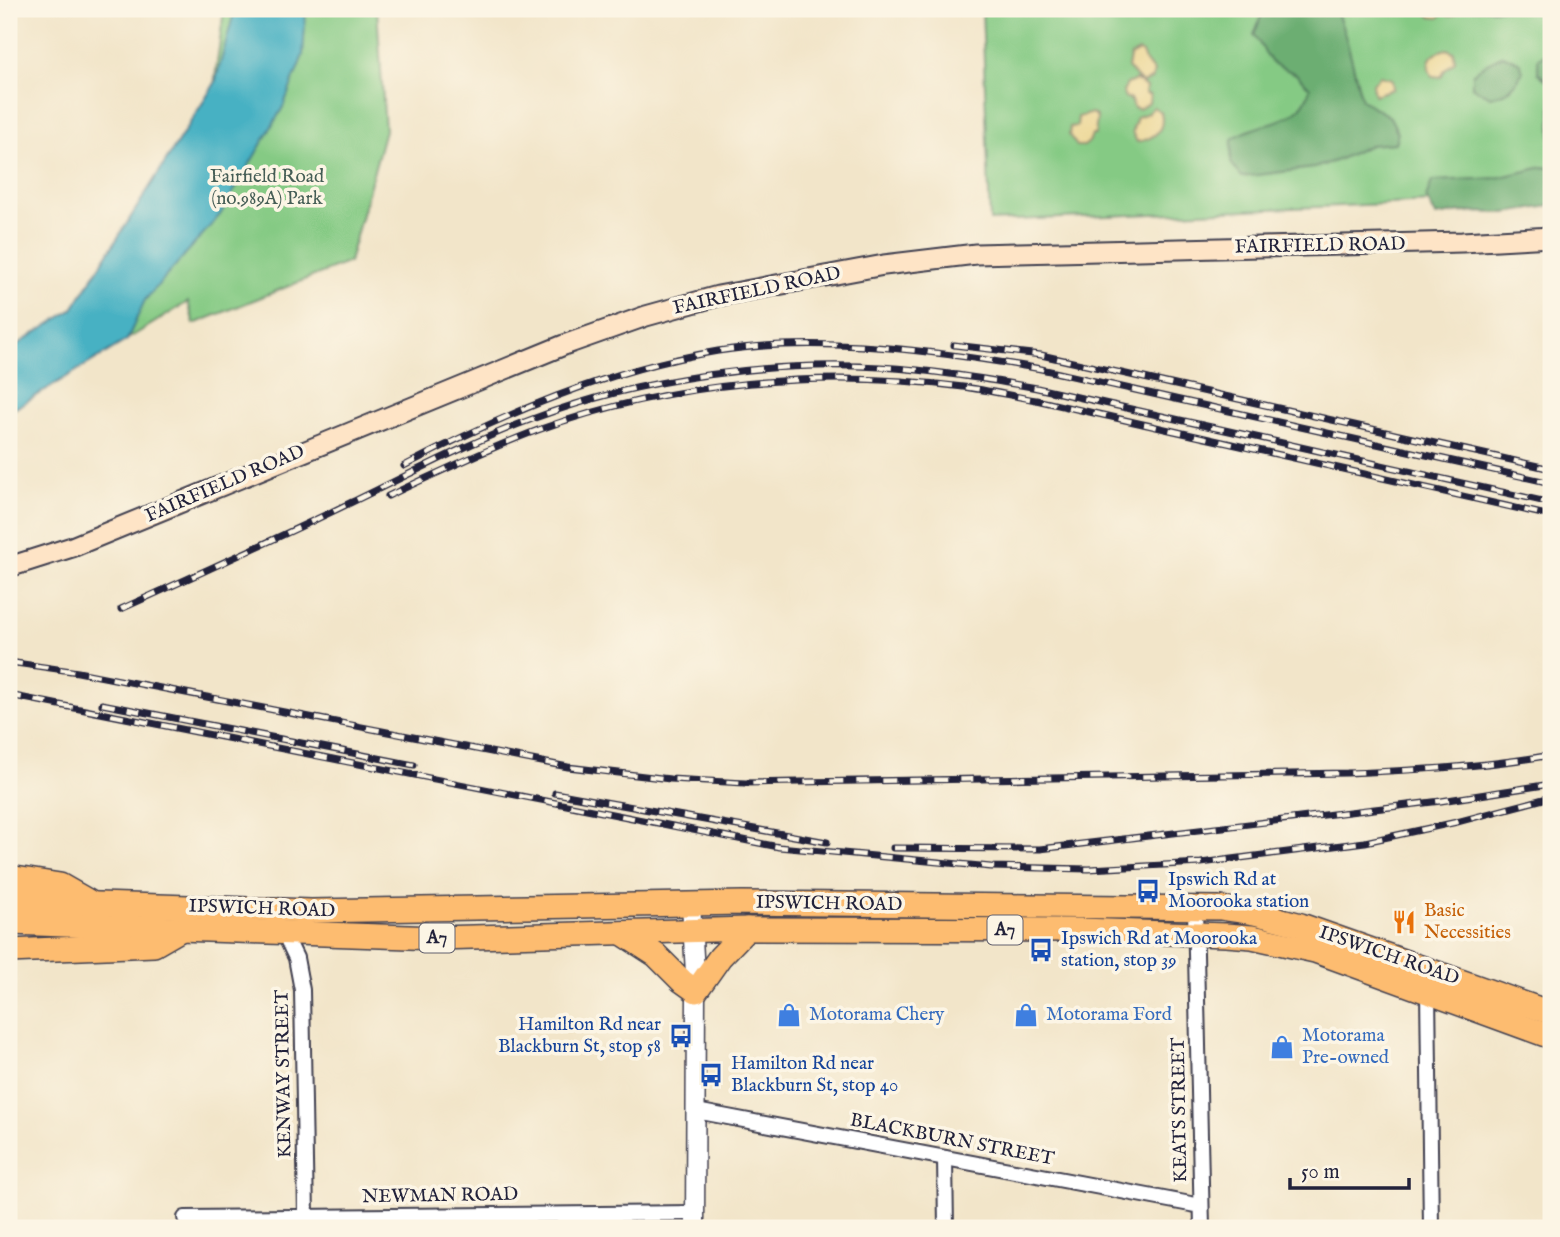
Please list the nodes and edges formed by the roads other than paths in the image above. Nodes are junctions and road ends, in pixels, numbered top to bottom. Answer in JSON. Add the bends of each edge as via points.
{"nodes":[{"id":1,"x":1551,"y":237,"type":"edge"},
{"id":2,"x":9,"y":567,"type":"edge"},
{"id":3,"x":9,"y":877,"type":"edge"},
{"id":4,"x":9,"y":901,"type":"edge"},
{"id":5,"x":91,"y":903,"type":"junction"},
{"id":6,"x":691,"y":904,"type":"junction"},
{"id":7,"x":1195,"y":908,"type":"junction"},
{"id":8,"x":9,"y":923,"type":"edge"},
{"id":9,"x":747,"y":929,"type":"junction"},
{"id":10,"x":180,"y":930,"type":"junction"},
{"id":11,"x":693,"y":930,"type":"junction"},
{"id":12,"x":284,"y":933,"type":"junction"},
{"id":13,"x":622,"y":933,"type":"junction"},
{"id":14,"x":1196,"y":934,"type":"junction"},
{"id":15,"x":9,"y":951,"type":"edge"},
{"id":16,"x":696,"y":991,"type":"junction"},
{"id":17,"x":1428,"y":991,"type":"junction"},
{"id":18,"x":1551,"y":1013,"type":"edge"},
{"id":19,"x":1551,"y":1037,"type":"edge"},
{"id":20,"x":696,"y":1111,"type":"junction"},
{"id":21,"x":945,"y":1158,"type":"junction"},
{"id":22,"x":1202,"y":1206,"type":"junction"},
{"id":23,"x":306,"y":1217,"type":"junction"},
{"id":24,"x":185,"y":1218,"type":"dead end"},
{"id":25,"x":696,"y":1221,"type":"edge"},
{"id":26,"x":946,"y":1228,"type":"edge"},
{"id":27,"x":1202,"y":1228,"type":"edge"},
{"id":28,"x":1431,"y":1228,"type":"edge"}],
"edges":[{"from":1,"to":2,"type":"main road","name":"FAIRFIELD ROAD","via":[[976,254],[751,289],[646,316],[564,345],[72,547]]},
{"from":3,"to":5,"type":"highway","via":[[60,885]]},
{"from":4,"to":5,"type":"highway","number":"A7"},
{"from":5,"to":6,"type":"highway","name":"IPSWICH ROAD","number":"A7","via":[[311,911]]},
{"from":6,"to":7,"type":"highway","name":"IPSWICH ROAD","number":"A7"},
{"from":6,"to":11,"type":"street"},
{"from":7,"to":14,"type":"street","name":"KEATS STREET"},
{"from":7,"to":18,"type":"highway","name":"IPSWICH ROAD","number":"A7","via":[[1255,913],[1301,925]]},
{"from":8,"to":10,"type":"highway","number":"A7"},
{"from":9,"to":11,"type":"highway","name":"IPSWICH ROAD","number":"A7"},
{"from":9,"to":14,"type":"highway","name":"IPSWICH ROAD","number":"A7"},
{"from":9,"to":16,"type":"highway"},
{"from":10,"to":12,"type":"highway","name":"IPSWICH ROAD","number":"A7"},
{"from":10,"to":15,"type":"highway","via":[[154,945]]},
{"from":11,"to":13,"type":"highway","name":"IPSWICH ROAD","number":"A7"},
{"from":11,"to":16,"type":"street"},
{"from":12,"to":13,"type":"highway","name":"IPSWICH ROAD","number":"A7","via":[[437,938]]},
{"from":12,"to":23,"type":"street","name":"KENWAY STREET","via":[[296,958],[302,990]]},
{"from":13,"to":16,"type":"highway","via":[[656,955]]},
{"from":14,"to":17,"type":"highway","name":"IPSWICH ROAD","number":"A7","via":[[1289,944]]},
{"from":14,"to":22,"type":"street","name":"KEATS STREET"},
{"from":16,"to":20,"type":"street"},
{"from":17,"to":19,"type":"highway","name":"IPSWICH ROAD","number":"A7"},
{"from":17,"to":28,"type":"street"},
{"from":20,"to":21,"type":"street","name":"BLACKBURN STREET"},
{"from":20,"to":25,"type":"street"},
{"from":21,"to":22,"type":"street","name":"BLACKBURN STREET"},
{"from":21,"to":26,"type":"street"},
{"from":22,"to":27,"type":"street","name":"KEATS STREET"},
{"from":23,"to":24,"type":"street","name":"NEWMAN ROAD"},
{"from":23,"to":25,"type":"street","name":"NEWMAN ROAD"}]}
